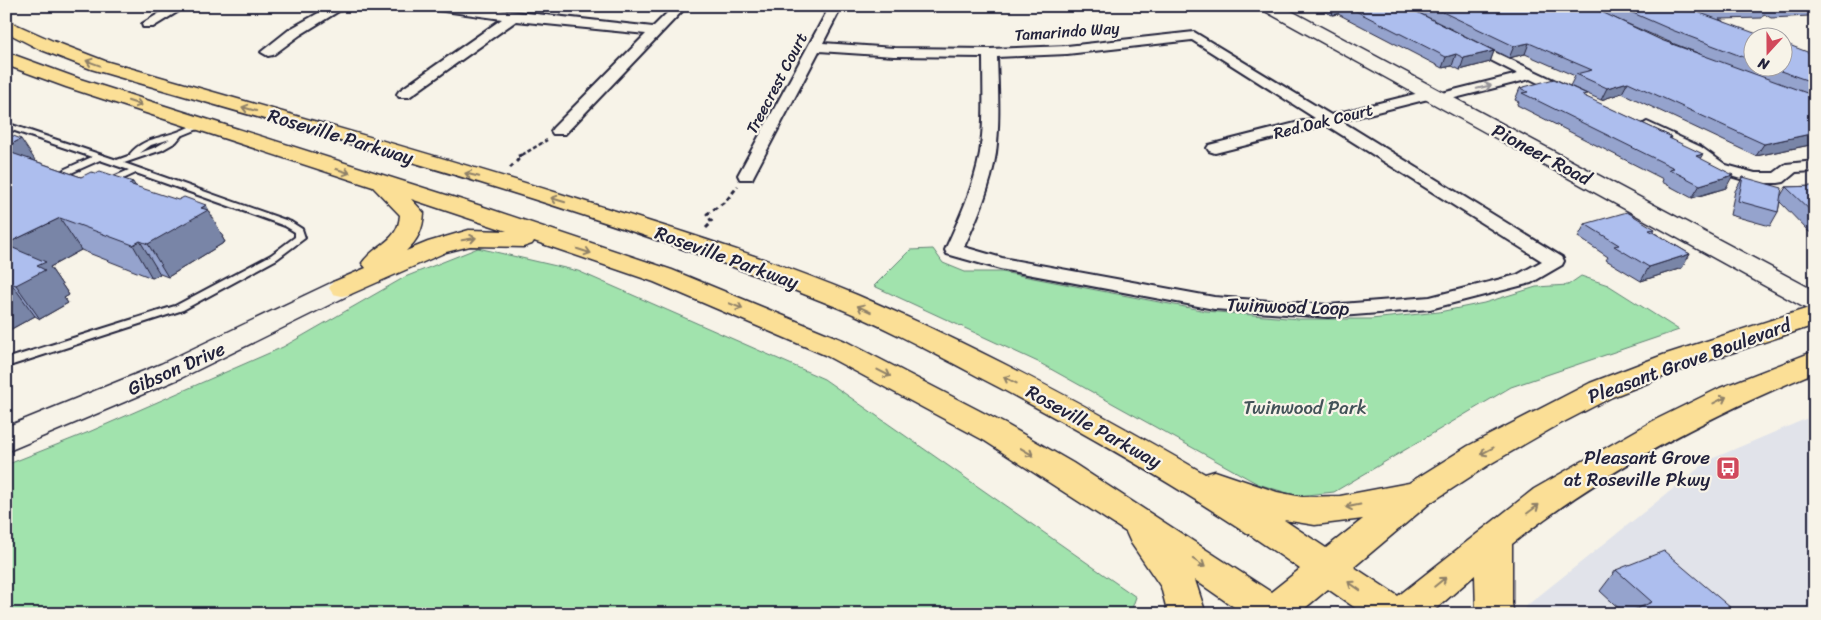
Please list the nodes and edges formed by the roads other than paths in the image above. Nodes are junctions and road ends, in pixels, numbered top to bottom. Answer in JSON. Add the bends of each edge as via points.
{"nodes":[{"id":1,"x":181,"y":6,"type":"edge"},
{"id":2,"x":341,"y":6,"type":"edge"},
{"id":3,"x":437,"y":6,"type":"edge"},
{"id":4,"x":681,"y":6,"type":"edge"},
{"id":5,"x":836,"y":6,"type":"edge"},
{"id":6,"x":1269,"y":6,"type":"edge"},
{"id":7,"x":513,"y":17,"type":"junction"},
{"id":8,"x":148,"y":24,"type":"dead end"},
{"id":9,"x":6,"y":25,"type":"edge"},
{"id":10,"x":657,"y":30,"type":"junction"},
{"id":11,"x":1456,"y":38,"type":"edge"},
{"id":12,"x":814,"y":47,"type":"junction"},
{"id":13,"x":268,"y":52,"type":"dead end"},
{"id":14,"x":990,"y":53,"type":"junction"},
{"id":15,"x":6,"y":58,"type":"edge"},
{"id":16,"x":1512,"y":67,"type":"junction"},
{"id":17,"x":1530,"y":75,"type":"junction"},
{"id":18,"x":404,"y":94,"type":"dead end"},
{"id":19,"x":1430,"y":94,"type":"junction"},
{"id":20,"x":1585,"y":99,"type":"edge"},
{"id":21,"x":1328,"y":120,"type":"junction"},
{"id":22,"x":1636,"y":122,"type":"edge"},
{"id":23,"x":6,"y":125,"type":"edge"},
{"id":24,"x":200,"y":125,"type":"junction"},
{"id":25,"x":560,"y":131,"type":"road end"},
{"id":26,"x":1215,"y":148,"type":"dead end"},
{"id":27,"x":99,"y":157,"type":"junction"},
{"id":28,"x":117,"y":163,"type":"junction"},
{"id":29,"x":1815,"y":166,"type":"edge"},
{"id":30,"x":135,"y":170,"type":"junction"},
{"id":31,"x":746,"y":175,"type":"road end"},
{"id":32,"x":381,"y":183,"type":"junction"},
{"id":33,"x":101,"y":185,"type":"edge"},
{"id":34,"x":518,"y":188,"type":"junction"},
{"id":35,"x":64,"y":190,"type":"edge"},
{"id":36,"x":472,"y":211,"type":"junction"},
{"id":37,"x":554,"y":241,"type":"junction"},
{"id":38,"x":342,"y":288,"type":"junction"},
{"id":39,"x":1815,"y":302,"type":"edge"},
{"id":40,"x":1815,"y":315,"type":"edge"},
{"id":41,"x":1815,"y":361,"type":"edge"},
{"id":42,"x":6,"y":363,"type":"edge"},
{"id":43,"x":6,"y":440,"type":"edge"},
{"id":44,"x":1175,"y":471,"type":"junction"},
{"id":45,"x":1418,"y":494,"type":"junction"},
{"id":46,"x":1130,"y":516,"type":"junction"},
{"id":47,"x":1494,"y":538,"type":"junction"},
{"id":48,"x":1328,"y":568,"type":"junction"},
{"id":49,"x":1272,"y":613,"type":"edge"},
{"id":50,"x":1187,"y":614,"type":"edge"},
{"id":51,"x":1394,"y":614,"type":"edge"},
{"id":52,"x":1403,"y":614,"type":"edge"},
{"id":53,"x":1495,"y":614,"type":"edge"}],
"edges":[{"from":1,"to":8,"type":"street"},
{"from":2,"to":13,"type":"street","via":[[294,32]]},
{"from":3,"to":7,"type":"street"},
{"from":4,"to":10,"type":"street"},
{"from":5,"to":12,"type":"street","name":"Treecrest Court"},
{"from":6,"to":19,"type":"street","name":"Pioneer Road"},
{"from":7,"to":10,"type":"street"},
{"from":7,"to":18,"type":"street"},
{"from":34,"to":9,"type":"main road","name":"Roseville Parkway","one_way":true,"via":[[98,65]]},
{"from":10,"to":25,"type":"street"},
{"from":11,"to":16,"type":"street"},
{"from":12,"to":14,"type":"street","name":"Tamarindo Way"},
{"from":12,"to":31,"type":"street","name":"Treecrest Court"},
{"from":14,"to":21,"type":"street","name":"Tamarindo Way","via":[[1068,50],[1194,36]]},
{"from":14,"to":21,"type":"street","name":"Twinwood Loop","via":[[988,154],[974,206],[954,250],[1000,263],[1214,303],[1328,311],[1430,303],[1524,279],[1555,261]]},
{"from":15,"to":24,"type":"main road","name":"Roseville Parkway","one_way":true},
{"from":16,"to":17,"type":"street"},
{"from":16,"to":19,"type":"street"},
{"from":19,"to":17,"type":"street","one_way":true},
{"from":17,"to":20,"type":"street"},
{"from":19,"to":21,"type":"street","name":"Red Oak Court"},
{"from":19,"to":39,"type":"street","name":"Pioneer Road"},
{"from":21,"to":26,"type":"street","name":"Red Oak Court"},
{"from":22,"to":29,"type":"street","via":[[1695,150],[1720,168],[1754,178],[1778,178],[1792,167]]},
{"from":23,"to":27,"type":"lane"},
{"from":24,"to":28,"type":"lane","via":[[178,134],[175,140],[158,148]]},
{"from":24,"to":32,"type":"main road","name":"Roseville Parkway","one_way":true},
{"from":27,"to":28,"type":"lane"},
{"from":27,"to":35,"type":"lane","via":[[60,176],[57,186]]},
{"from":28,"to":30,"type":"lane"},
{"from":30,"to":33,"type":"lane"},
{"from":30,"to":42,"type":"lane","via":[[288,224],[299,231],[300,238],[274,257],[179,308]]},
{"from":32,"to":36,"type":"main road","name":"Roseville Parkway"},
{"from":32,"to":38,"type":"main road","via":[[412,213],[412,225],[406,238]]},
{"from":34,"to":36,"type":"main road"},
{"from":44,"to":34,"type":"main road","name":"Roseville Parkway","one_way":true,"via":[[1061,406],[847,301],[690,242]]},
{"from":36,"to":37,"type":"main road","name":"Roseville Parkway"},
{"from":36,"to":38,"type":"main road"},
{"from":38,"to":37,"type":"main road","one_way":true,"via":[[437,247],[469,238],[487,236]]},
{"from":37,"to":46,"type":"main road","name":"Roseville Parkway","one_way":true,"via":[[662,276],[835,348],[996,433]]},
{"from":38,"to":43,"type":"street","name":"Gibson Drive","via":[[171,371]]},
{"from":40,"to":45,"type":"main road","name":"Pleasant Grove Boulevard","one_way":true,"via":[[1743,337],[1601,390],[1479,455]]},
{"from":47,"to":41,"type":"main road","one_way":true,"via":[[1546,498],[1664,429],[1731,395]]},
{"from":45,"to":44,"type":"main road","one_way":true,"via":[[1314,511],[1288,507]]},
{"from":44,"to":48,"type":"main road","name":"Roseville Parkway"},
{"from":45,"to":48,"type":"main road","name":"Pleasant Grove Boulevard"},
{"from":46,"to":49,"type":"main road","name":"Roseville Parkway","one_way":true},
{"from":46,"to":50,"type":"main road","via":[[1178,582]]},
{"from":52,"to":47,"type":"main road","one_way":true},
{"from":47,"to":53,"type":"main road"},
{"from":48,"to":49,"type":"main road","name":"Pleasant Grove Boulevard"},
{"from":51,"to":48,"type":"main road","name":"Roseville Parkway","one_way":true}]}
